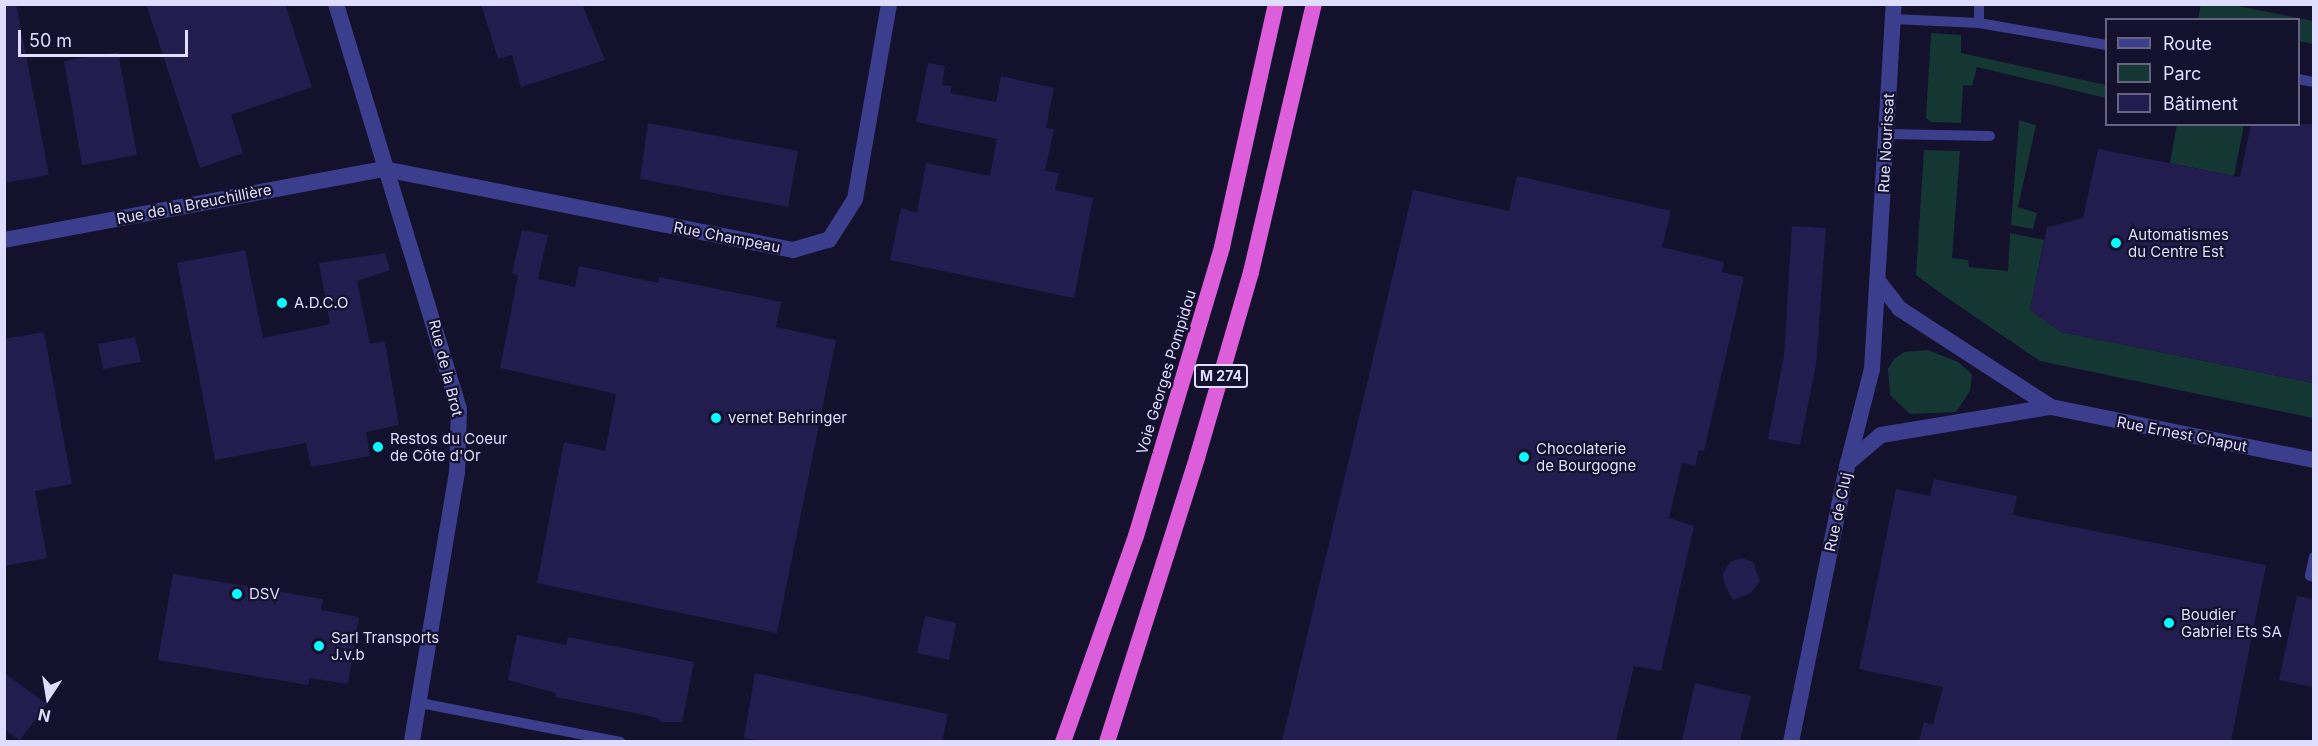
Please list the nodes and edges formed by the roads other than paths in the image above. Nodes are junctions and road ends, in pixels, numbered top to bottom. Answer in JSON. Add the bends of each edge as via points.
{"nodes":[{"id":1,"x":336,"y":4,"type":"edge"},
{"id":2,"x":889,"y":4,"type":"edge"},
{"id":3,"x":1276,"y":4,"type":"edge"},
{"id":4,"x":1314,"y":4,"type":"edge"},
{"id":5,"x":1979,"y":4,"type":"edge"},
{"id":6,"x":1894,"y":12,"type":"edge"},
{"id":7,"x":1979,"y":23,"type":"junction"},
{"id":8,"x":2105,"y":45,"type":"edge"},
{"id":9,"x":1887,"y":134,"type":"junction"},
{"id":10,"x":1990,"y":136,"type":"dead end"},
{"id":11,"x":384,"y":169,"type":"junction"},
{"id":12,"x":4,"y":240,"type":"edge"},
{"id":13,"x":1878,"y":281,"type":"junction"},
{"id":14,"x":2051,"y":408,"type":"junction"},
{"id":15,"x":2313,"y":460,"type":"edge"},
{"id":16,"x":1848,"y":463,"type":"junction"},
{"id":17,"x":2313,"y":557,"type":"edge"},
{"id":18,"x":2313,"y":577,"type":"edge"},
{"id":19,"x":420,"y":704,"type":"junction"},
{"id":20,"x":412,"y":741,"type":"edge"},
{"id":21,"x":620,"y":741,"type":"edge"},
{"id":22,"x":1063,"y":741,"type":"edge"},
{"id":23,"x":1107,"y":741,"type":"edge"},
{"id":24,"x":1791,"y":741,"type":"edge"}],
"edges":[{"from":1,"to":11,"type":"street","name":"Rue de la Brot"},
{"from":2,"to":11,"type":"street","name":"Rue Champeau","via":[[855,200],[828,240],[793,250]]},
{"from":3,"to":22,"type":"highway","name":"Voie Georges Pompidou","number":"M 274","via":[[1222,247],[1136,536]]},
{"from":4,"to":23,"type":"highway","number":"M 274","via":[[1251,272],[1188,490]]},
{"from":5,"to":7,"type":"lane"},
{"from":6,"to":7,"type":"lane"},
{"from":6,"to":9,"type":"street","name":"Rue Nourissat"},
{"from":7,"to":8,"type":"lane"},
{"from":9,"to":10,"type":"lane"},
{"from":9,"to":13,"type":"street","name":"Rue Nourissat"},
{"from":11,"to":12,"type":"street","name":"Rue de la Breuchillière"},
{"from":11,"to":19,"type":"street","name":"Rue de la Brot","via":[[410,238],[459,409],[457,472]]},
{"from":13,"to":14,"type":"street","name":"Rue Ernest Chaput","via":[[1899,309]]},
{"from":13,"to":16,"type":"street","name":"Rue de Cluj","via":[[1872,369]]},
{"from":14,"to":15,"type":"street","name":"Rue Ernest Chaput"},
{"from":14,"to":16,"type":"street","name":"Rue Ernest Chaput","via":[[1881,435]]},
{"from":16,"to":24,"type":"street","name":"Rue de Cluj"},
{"from":17,"to":18,"type":"lane"},
{"from":19,"to":20,"type":"street","name":"Rue de la Brot"},
{"from":19,"to":21,"type":"lane"}]}
